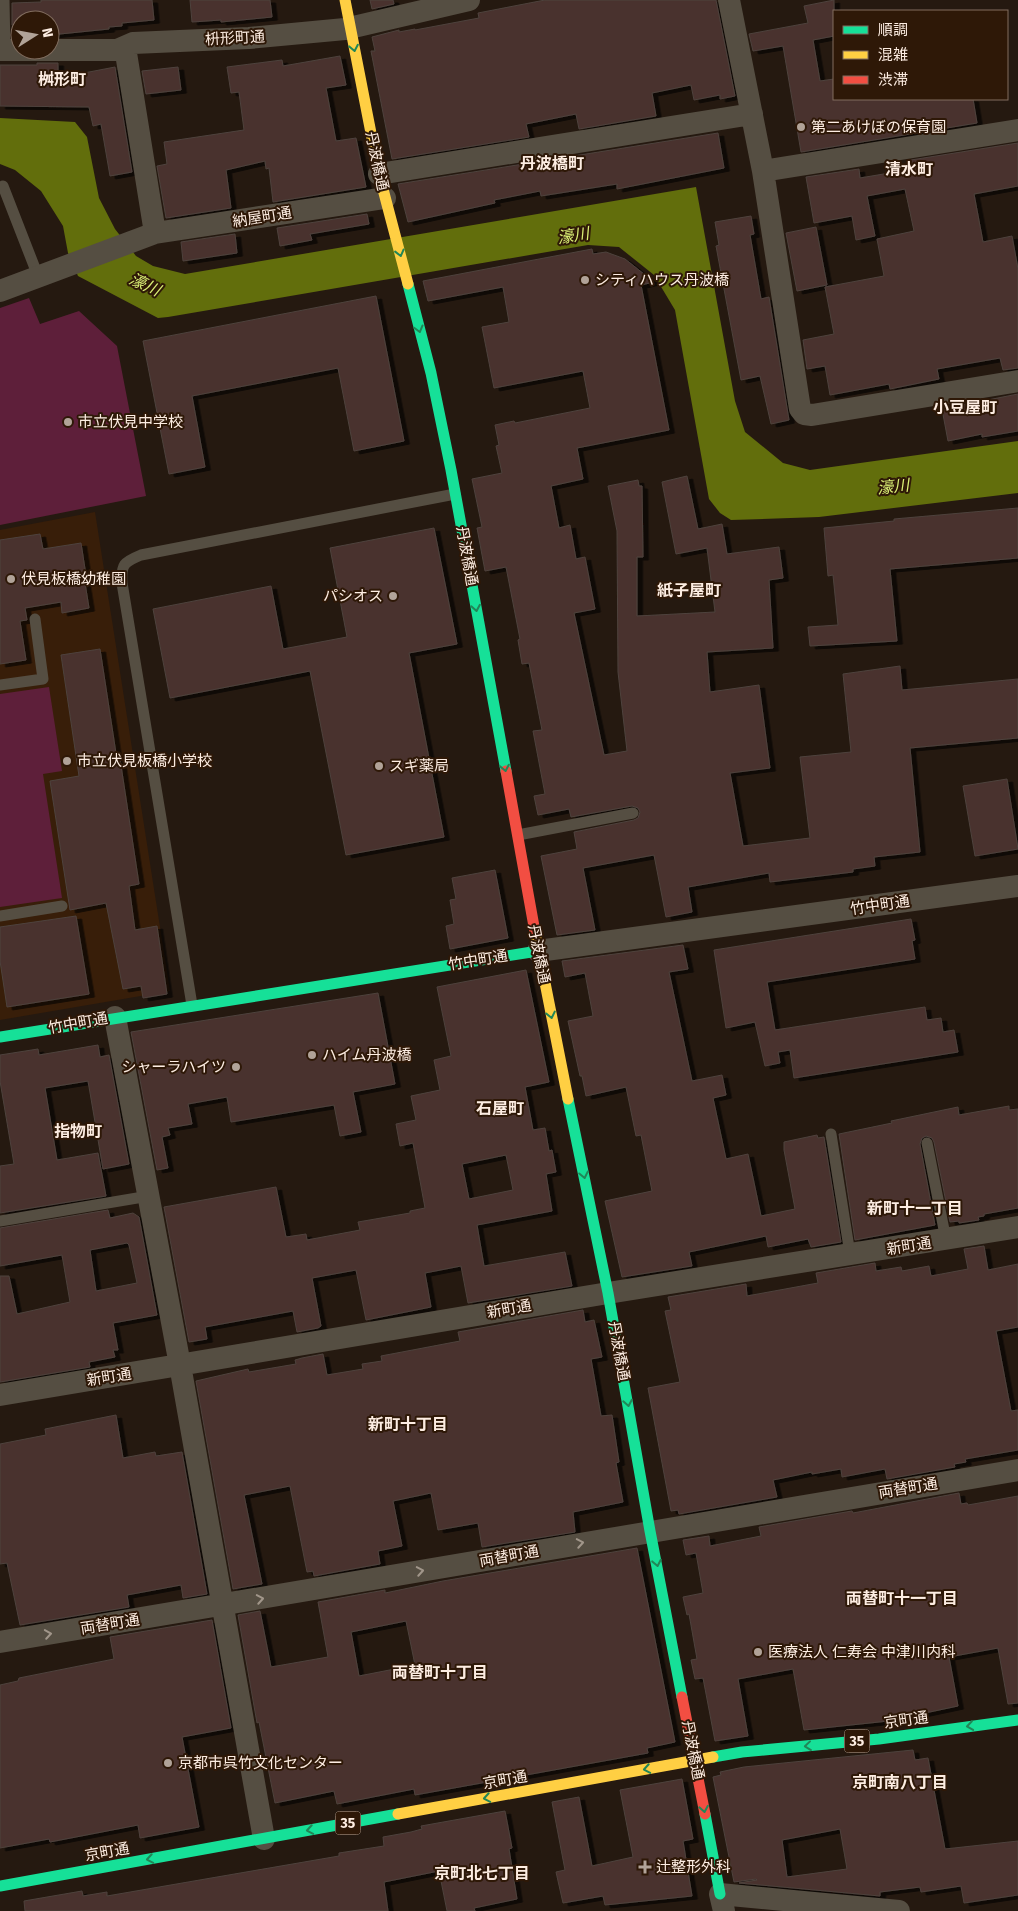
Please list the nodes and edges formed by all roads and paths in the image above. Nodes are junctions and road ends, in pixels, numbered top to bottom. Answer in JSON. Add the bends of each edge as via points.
{"nodes":[{"id":1,"x":4,"y":0,"type":"edge"},
{"id":2,"x":345,"y":0,"type":"edge"},
{"id":3,"x":469,"y":0,"type":"edge"},
{"id":4,"x":730,"y":0,"type":"edge"},
{"id":5,"x":350,"y":28,"type":"junction"},
{"id":6,"x":125,"y":47,"type":"junction"},
{"id":7,"x":2,"y":50,"type":"edge"},
{"id":8,"x":752,"y":114,"type":"junction"},
{"id":9,"x":1018,"y":130,"type":"edge"},
{"id":10,"x":763,"y":171,"type":"junction"},
{"id":11,"x":379,"y":174,"type":"junction"},
{"id":12,"x":3,"y":186,"type":"dead end"},
{"id":13,"x":385,"y":198,"type":"junction"},
{"id":14,"x":147,"y":236,"type":"junction"},
{"id":15,"x":38,"y":276,"type":"junction"},
{"id":16,"x":0,"y":291,"type":"edge"},
{"id":17,"x":1018,"y":382,"type":"edge"},
{"id":18,"x":455,"y":494,"type":"junction"},
{"id":19,"x":35,"y":619,"type":"dead end"},
{"id":20,"x":0,"y":685,"type":"edge"},
{"id":21,"x":634,"y":813,"type":"dead end"},
{"id":22,"x":518,"y":835,"type":"junction"},
{"id":23,"x":1018,"y":886,"type":"edge"},
{"id":24,"x":62,"y":906,"type":"dead end"},
{"id":25,"x":0,"y":916,"type":"edge"},
{"id":26,"x":538,"y":950,"type":"junction"},
{"id":27,"x":192,"y":1005,"type":"junction"},
{"id":28,"x":115,"y":1017,"type":"junction"},
{"id":29,"x":0,"y":1036,"type":"edge"},
{"id":30,"x":831,"y":1134,"type":"dead end"},
{"id":31,"x":927,"y":1143,"type":"dead end"},
{"id":32,"x":149,"y":1196,"type":"junction"},
{"id":33,"x":0,"y":1221,"type":"edge"},
{"id":34,"x":1018,"y":1227,"type":"edge"},
{"id":35,"x":946,"y":1240,"type":"junction"},
{"id":36,"x":850,"y":1254,"type":"junction"},
{"id":37,"x":608,"y":1293,"type":"junction"},
{"id":38,"x":180,"y":1365,"type":"junction"},
{"id":39,"x":0,"y":1395,"type":"edge"},
{"id":40,"x":1018,"y":1470,"type":"edge"},
{"id":41,"x":650,"y":1531,"type":"junction"},
{"id":42,"x":222,"y":1606,"type":"junction"},
{"id":43,"x":0,"y":1642,"type":"edge"},
{"id":44,"x":1018,"y":1720,"type":"edge"},
{"id":45,"x":695,"y":1761,"type":"junction"},
{"id":46,"x":264,"y":1839,"type":"junction"},
{"id":47,"x":0,"y":1886,"type":"edge"},
{"id":48,"x":722,"y":1903,"type":"edge"},
{"id":49,"x":899,"y":1911,"type":"edge"}],
"edges":[{"from":1,"to":7,"type":"lane"},
{"from":2,"to":5,"type":"street","name":"丹波橋通"},
{"from":3,"to":5,"type":"street","name":"枡形町通"},
{"from":4,"to":8,"type":"street"},
{"from":5,"to":6,"type":"street","name":"枡形町通","via":[[249,38],[133,43]]},
{"from":5,"to":11,"type":"street","name":"丹波橋通","one_way":true},
{"from":6,"to":7,"type":"street","name":"枡形町通","via":[[116,50]]},
{"from":6,"to":14,"type":"street"},
{"from":8,"to":10,"type":"street"},
{"from":8,"to":11,"type":"street"},
{"from":9,"to":10,"type":"street"},
{"from":10,"to":17,"type":"street","via":[[800,409],[804,414],[812,416]]},
{"from":11,"to":13,"type":"street","name":"丹波橋通"},
{"from":12,"to":15,"type":"lane"},
{"from":13,"to":14,"type":"street","name":"納屋町通"},
{"from":13,"to":18,"type":"street","name":"丹波橋通","one_way":true,"via":[[431,373]]},
{"from":14,"to":15,"type":"street","name":"納屋町通"},
{"from":15,"to":16,"type":"street"},
{"from":18,"to":22,"type":"street","name":"丹波橋通","one_way":true},
{"from":18,"to":27,"type":"lane","via":[[141,555],[128,560],[122,569]]},
{"from":19,"to":20,"type":"lane","via":[[43,679]]},
{"from":21,"to":22,"type":"lane"},
{"from":22,"to":26,"type":"street","name":"丹波橋通"},
{"from":23,"to":26,"type":"street","name":"竹中町通"},
{"from":24,"to":25,"type":"lane"},
{"from":26,"to":27,"type":"street","name":"竹中町通"},
{"from":26,"to":37,"type":"street","name":"丹波橋通","one_way":true},
{"from":27,"to":28,"type":"street","name":"竹中町通"},
{"from":28,"to":29,"type":"street","name":"竹中町通"},
{"from":28,"to":32,"type":"street"},
{"from":30,"to":36,"type":"lane"},
{"from":31,"to":35,"type":"lane"},
{"from":32,"to":33,"type":"lane"},
{"from":32,"to":38,"type":"street"},
{"from":34,"to":35,"type":"street","name":"新町通"},
{"from":35,"to":36,"type":"street","name":"新町通"},
{"from":36,"to":37,"type":"street","name":"新町通"},
{"from":37,"to":38,"type":"street","name":"新町通"},
{"from":37,"to":41,"type":"street","name":"丹波橋通","one_way":true},
{"from":38,"to":39,"type":"street","name":"新町通"},
{"from":38,"to":42,"type":"street"},
{"from":40,"to":41,"type":"street","name":"両替町通"},
{"from":42,"to":41,"type":"street","name":"両替町通","one_way":true},
{"from":41,"to":45,"type":"street","name":"丹波橋通","one_way":true},
{"from":43,"to":42,"type":"street","name":"両替町通","one_way":true},
{"from":42,"to":46,"type":"street"},
{"from":44,"to":45,"type":"street","name":"京町通","number":"35","one_way":true,"via":[[879,1739],[742,1752]]},
{"from":45,"to":46,"type":"street","name":"京町通","number":"35","one_way":true},
{"from":45,"to":48,"type":"street","name":"丹波橋通","one_way":true},
{"from":46,"to":47,"type":"street","name":"京町通","number":"35","one_way":true},
{"from":48,"to":49,"type":"street"}]}
